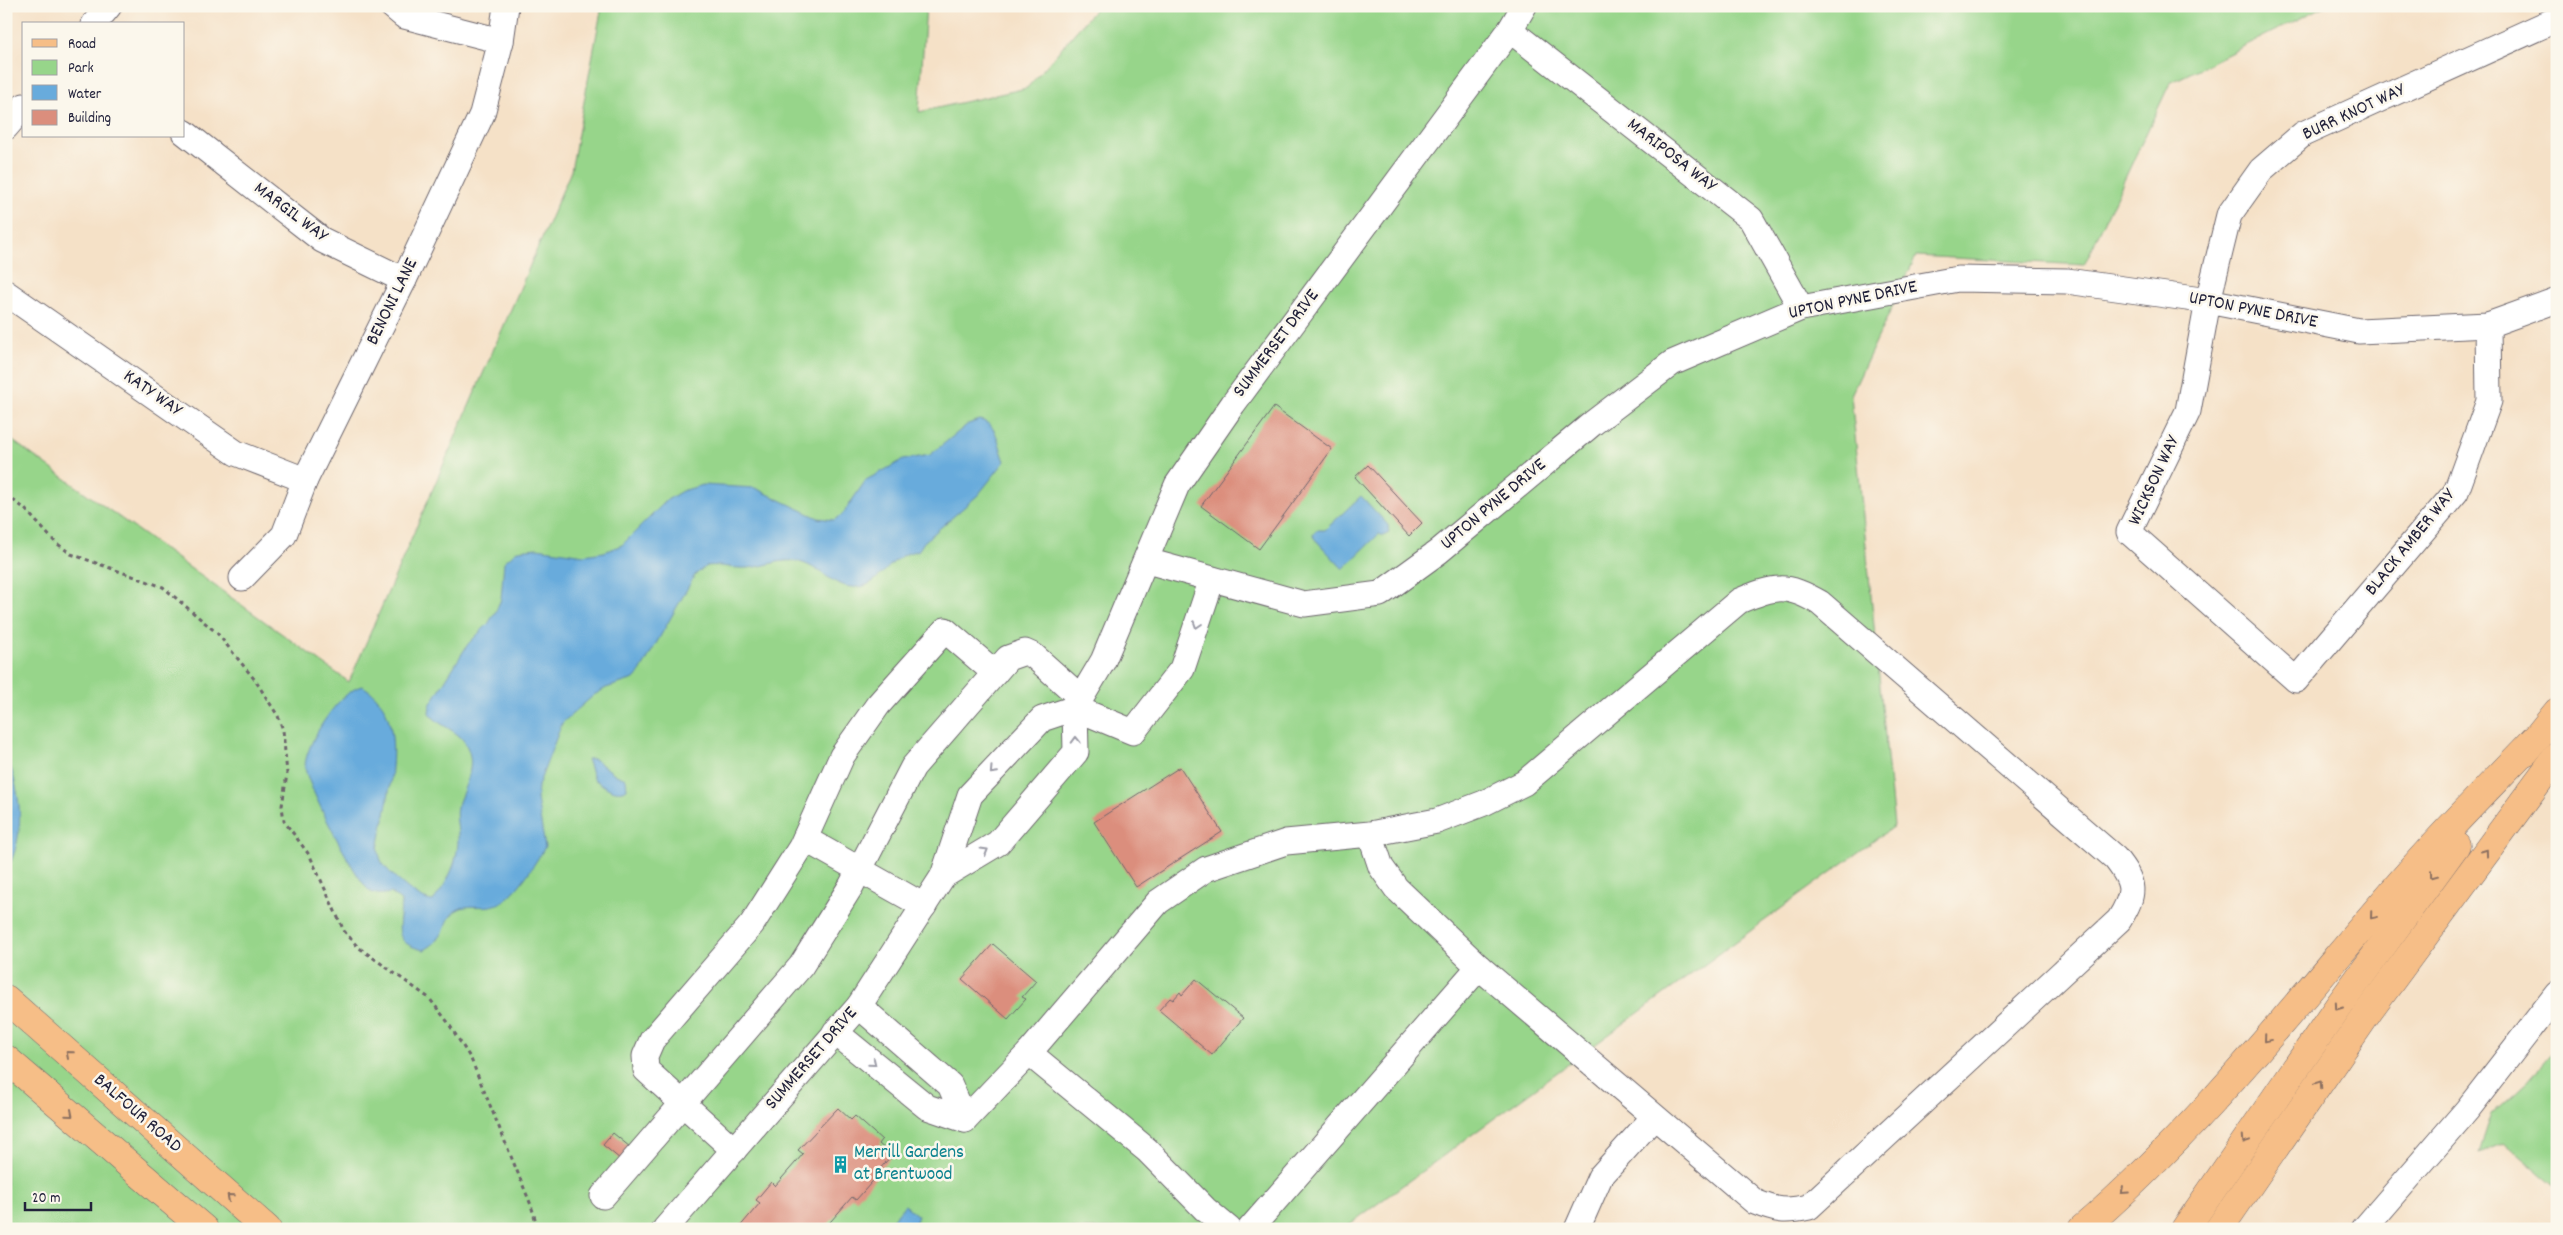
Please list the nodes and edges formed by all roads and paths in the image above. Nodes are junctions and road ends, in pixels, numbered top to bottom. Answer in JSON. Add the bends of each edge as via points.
{"nodes":[{"id":1,"x":109,"y":6,"type":"edge"},
{"id":2,"x":392,"y":6,"type":"edge"},
{"id":3,"x":506,"y":6,"type":"edge"},
{"id":4,"x":1524,"y":6,"type":"edge"},
{"id":5,"x":2557,"y":19,"type":"edge"},
{"id":6,"x":96,"y":22,"type":"edge"},
{"id":7,"x":1510,"y":30,"type":"junction"},
{"id":8,"x":501,"y":41,"type":"junction"},
{"id":9,"x":22,"y":108,"type":"edge"},
{"id":10,"x":6,"y":127,"type":"edge"},
{"id":11,"x":185,"y":133,"type":"edge"},
{"id":12,"x":404,"y":280,"type":"junction"},
{"id":13,"x":6,"y":293,"type":"edge"},
{"id":14,"x":2557,"y":300,"type":"edge"},
{"id":15,"x":2208,"y":301,"type":"junction"},
{"id":16,"x":1801,"y":308,"type":"junction"},
{"id":17,"x":2488,"y":325,"type":"junction"},
{"id":18,"x":305,"y":480,"type":"junction"},
{"id":19,"x":6,"y":495,"type":"edge"},
{"id":20,"x":1147,"y":561,"type":"junction"},
{"id":21,"x":242,"y":578,"type":"dead end"},
{"id":22,"x":1212,"y":578,"type":"junction"},
{"id":23,"x":995,"y":673,"type":"junction"},
{"id":24,"x":2296,"y":680,"type":"joint"},
{"id":25,"x":1078,"y":703,"type":"junction"},
{"id":26,"x":2557,"y":712,"type":"edge"},
{"id":27,"x":2536,"y":738,"type":"junction"},
{"id":28,"x":2557,"y":756,"type":"edge"},
{"id":29,"x":1370,"y":834,"type":"junction"},
{"id":30,"x":805,"y":839,"type":"junction"},
{"id":31,"x":858,"y":871,"type":"junction"},
{"id":32,"x":943,"y":876,"type":"junction"},
{"id":33,"x":924,"y":906,"type":"junction"},
{"id":34,"x":1479,"y":967,"type":"junction"},
{"id":35,"x":2557,"y":994,"type":"edge"},
{"id":36,"x":6,"y":999,"type":"edge"},
{"id":37,"x":859,"y":1006,"type":"junction"},
{"id":38,"x":835,"y":1032,"type":"junction"},
{"id":39,"x":1029,"y":1053,"type":"junction"},
{"id":40,"x":6,"y":1059,"type":"edge"},
{"id":41,"x":928,"y":1066,"type":"junction"},
{"id":42,"x":908,"y":1091,"type":"junction"},
{"id":43,"x":683,"y":1104,"type":"junction"},
{"id":44,"x":1654,"y":1117,"type":"junction"},
{"id":45,"x":965,"y":1120,"type":"junction"},
{"id":46,"x":734,"y":1150,"type":"junction"},
{"id":47,"x":603,"y":1196,"type":"dead end"},
{"id":48,"x":204,"y":1229,"type":"edge"},
{"id":49,"x":267,"y":1229,"type":"edge"},
{"id":50,"x":538,"y":1229,"type":"edge"},
{"id":51,"x":665,"y":1229,"type":"edge"},
{"id":52,"x":1229,"y":1229,"type":"edge"},
{"id":53,"x":1250,"y":1229,"type":"edge"},
{"id":54,"x":1577,"y":1229,"type":"edge"},
{"id":55,"x":2082,"y":1229,"type":"edge"},
{"id":56,"x":2185,"y":1229,"type":"edge"},
{"id":57,"x":2219,"y":1229,"type":"edge"},
{"id":58,"x":2364,"y":1229,"type":"edge"}],
"edges":[{"from":1,"to":6,"type":"street"},
{"from":2,"to":8,"type":"street","via":[[404,16]]},
{"from":3,"to":8,"type":"street","name":"BENONI LANE"},
{"from":4,"to":7,"type":"street","name":"SUMMERSET DRIVE"},
{"from":5,"to":15,"type":"street","name":"BURR KNOT WAY","via":[[2303,134],[2261,170],[2229,215]]},
{"from":7,"to":16,"type":"street","name":"MARIPOSA WAY","via":[[1751,219]]},
{"from":7,"to":20,"type":"street","name":"SUMMERSET DRIVE","via":[[1177,485]]},
{"from":8,"to":12,"type":"street","name":"BENONI LANE","via":[[482,114]]},
{"from":9,"to":10,"type":"street"},
{"from":11,"to":12,"type":"street","name":"MARGIL WAY","via":[[322,240]]},
{"from":12,"to":18,"type":"street","name":"BENONI LANE"},
{"from":13,"to":18,"type":"street","name":"KATY WAY","via":[[236,453]]},
{"from":14,"to":17,"type":"street","name":"UPTON PYNE DRIVE"},
{"from":15,"to":16,"type":"street","name":"UPTON PYNE DRIVE","via":[[2067,281],[1958,279]]},
{"from":15,"to":17,"type":"street","name":"UPTON PYNE DRIVE","via":[[2360,331]]},
{"from":15,"to":24,"type":"street","name":"WICKSON WAY","via":[[2188,411],[2130,532]]},
{"from":16,"to":22,"type":"street","name":"UPTON PYNE DRIVE","via":[[1672,362],[1438,552],[1380,594],[1304,604]]},
{"from":17,"to":24,"type":"street","name":"BLACK AMBER WAY","via":[[2489,401],[2456,492]]},
{"from":18,"to":21,"type":"street","name":"BENONI LANE","via":[[284,535]]},
{"from":19,"to":50,"type":"path","via":[[71,554],[162,587],[217,634],[255,680],[283,730],[287,774],[282,806],[284,821],[310,856],[344,930],[358,947],[429,998],[471,1059]]},
{"from":20,"to":22,"type":"street","name":"UPTON PYNE DRIVE"},
{"from":20,"to":25,"type":"street","name":"SUMMERSET DRIVE","via":[[1103,661]]},
{"from":22,"to":25,"type":"street","one_way":true,"via":[[1182,669],[1133,732]]},
{"from":23,"to":25,"type":"street","via":[[1008,658],[1025,652],[1034,656]]},
{"from":23,"to":30,"type":"street","via":[[945,630],[878,705],[842,756]]},
{"from":23,"to":31,"type":"street","via":[[913,767]]},
{"from":25,"to":32,"type":"street","name":"SUMMERSET DRIVE","one_way":true,"via":[[1042,719],[970,796]]},
{"from":32,"to":25,"type":"street","name":"SUMMERSET DRIVE","one_way":true,"via":[[998,843],[1076,752]]},
{"from":26,"to":27,"type":"main road"},
{"from":27,"to":55,"type":"main road","one_way":true,"via":[[2415,867],[2215,1100],[2160,1159]]},
{"from":27,"to":56,"type":"main road","one_way":true,"via":[[2346,996]]},
{"from":57,"to":28,"type":"main road","one_way":true,"via":[[2369,1011]]},
{"from":29,"to":34,"type":"street","via":[[1381,867],[1396,888]]},
{"from":29,"to":39,"type":"street","via":[[1286,842],[1206,869],[1158,902]]},
{"from":29,"to":44,"type":"street","via":[[1437,821],[1524,783],[1739,601],[1784,588],[1801,592],[1820,604],[2115,858],[2126,872],[2132,887],[2130,902],[2119,920],[1809,1206],[1777,1211],[1755,1202]]},
{"from":30,"to":31,"type":"street"},
{"from":30,"to":43,"type":"street","via":[[752,924],[652,1040],[645,1056],[646,1070]]},
{"from":31,"to":33,"type":"street"},
{"from":31,"to":43,"type":"street","via":[[800,966]]},
{"from":32,"to":33,"type":"street","name":"SUMMERSET DRIVE"},
{"from":33,"to":37,"type":"street","name":"SUMMERSET DRIVE"},
{"from":34,"to":44,"type":"street"},
{"from":34,"to":53,"type":"street"},
{"from":35,"to":58,"type":"street","via":[[2467,1110]]},
{"from":49,"to":36,"type":"main road","name":"BALFOUR ROAD","one_way":true},
{"from":37,"to":38,"type":"street","name":"SUMMERSET DRIVE"},
{"from":37,"to":41,"type":"street"},
{"from":38,"to":42,"type":"street","one_way":true},
{"from":38,"to":46,"type":"street","name":"SUMMERSET DRIVE"},
{"from":39,"to":45,"type":"street"},
{"from":39,"to":52,"type":"street","via":[[1147,1150],[1205,1210]]},
{"from":40,"to":48,"type":"main road","one_way":true},
{"from":41,"to":42,"type":"street"},
{"from":41,"to":45,"type":"street","via":[[950,1085]]},
{"from":42,"to":45,"type":"street","via":[[927,1107]]},
{"from":43,"to":46,"type":"street"},
{"from":43,"to":47,"type":"street"},
{"from":44,"to":54,"type":"street","via":[[1600,1177]]},
{"from":46,"to":51,"type":"street","name":"SUMMERSET DRIVE"}]}
